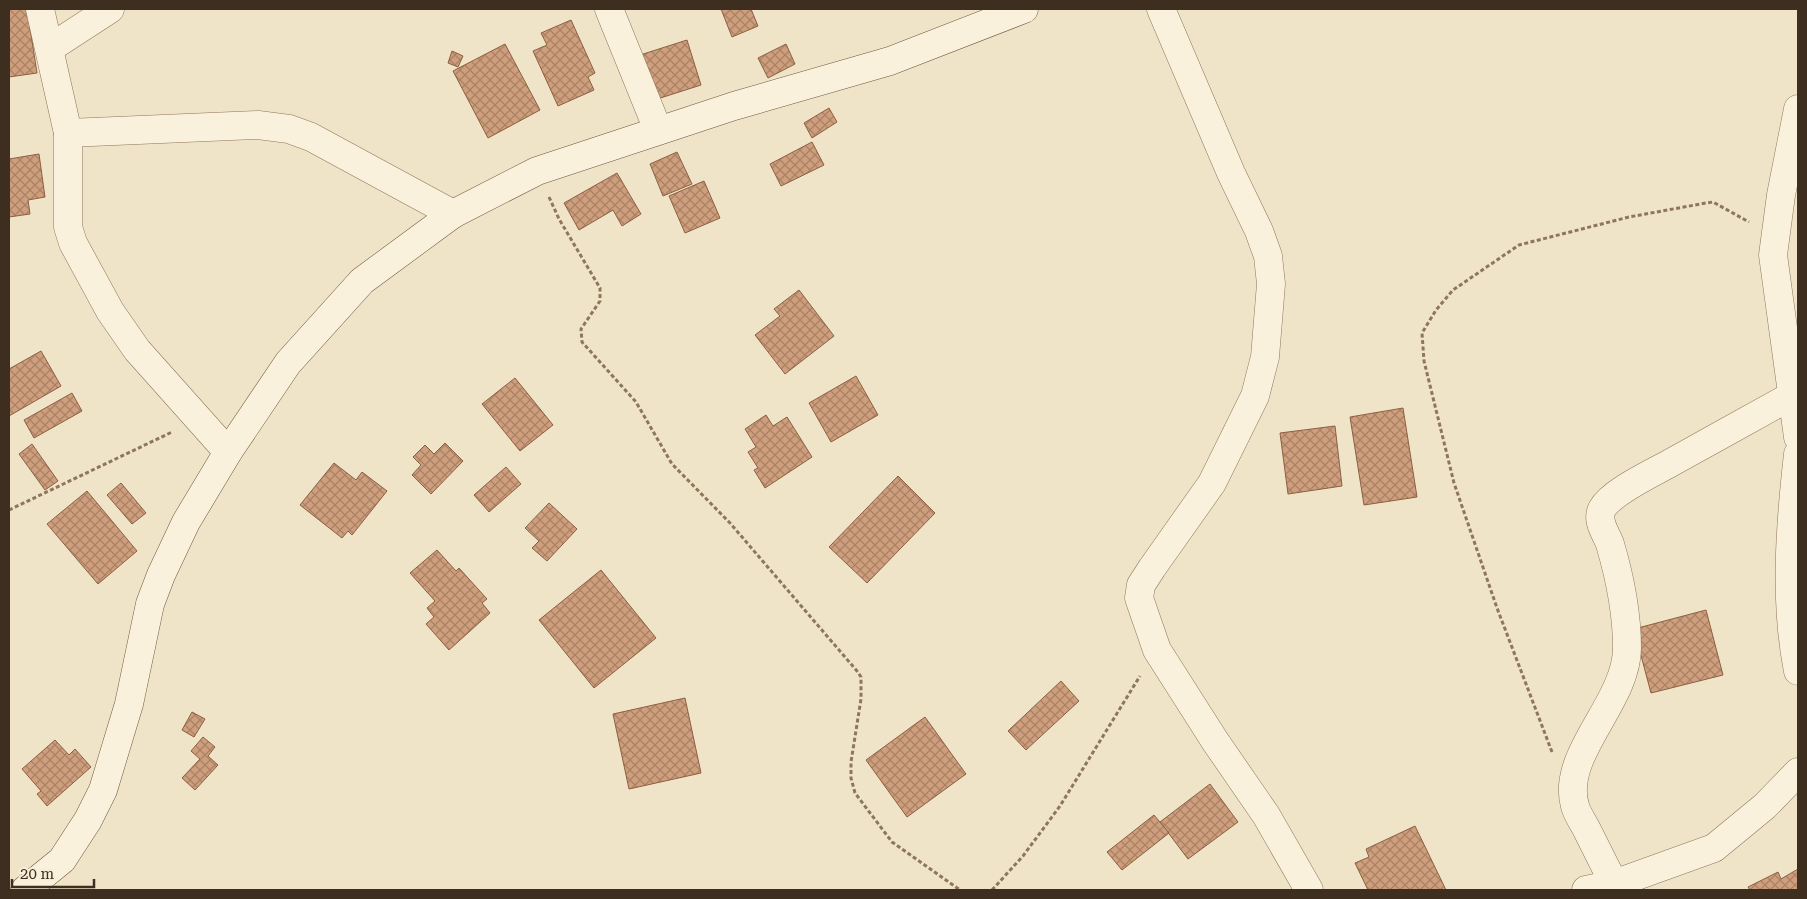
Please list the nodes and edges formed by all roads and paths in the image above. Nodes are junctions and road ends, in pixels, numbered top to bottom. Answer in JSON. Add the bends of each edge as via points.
{"nodes":[{"id":1,"x":40,"y":9,"type":"edge"},
{"id":2,"x":110,"y":9,"type":"edge"},
{"id":3,"x":609,"y":9,"type":"edge"},
{"id":4,"x":1024,"y":9,"type":"edge"},
{"id":5,"x":1161,"y":9,"type":"edge"},
{"id":6,"x":50,"y":48,"type":"junction"},
{"id":7,"x":1798,"y":109,"type":"edge"},
{"id":8,"x":658,"y":130,"type":"junction"},
{"id":9,"x":68,"y":133,"type":"junction"},
{"id":10,"x":537,"y":171,"type":"junction"},
{"id":11,"x":453,"y":214,"type":"junction"},
{"id":12,"x":1774,"y":237,"type":"junction"},
{"id":13,"x":1787,"y":268,"type":"edge"},
{"id":14,"x":1793,"y":395,"type":"junction"},
{"id":15,"x":198,"y":420,"type":"junction"},
{"id":16,"x":1798,"y":437,"type":"edge"},
{"id":17,"x":228,"y":452,"type":"junction"},
{"id":18,"x":1798,"y":454,"type":"edge"},
{"id":19,"x":9,"y":510,"type":"edge"},
{"id":20,"x":1157,"y":650,"type":"junction"},
{"id":21,"x":1798,"y":671,"type":"edge"},
{"id":22,"x":1553,"y":754,"type":"dead end"},
{"id":23,"x":1798,"y":772,"type":"edge"},
{"id":24,"x":1614,"y":884,"type":"junction"},
{"id":25,"x":25,"y":890,"type":"edge"},
{"id":26,"x":960,"y":890,"type":"edge"},
{"id":27,"x":992,"y":890,"type":"edge"},
{"id":28,"x":1308,"y":890,"type":"edge"},
{"id":29,"x":1586,"y":890,"type":"edge"}],
"edges":[{"from":1,"to":6,"type":"street"},
{"from":2,"to":6,"type":"street"},
{"from":3,"to":8,"type":"street"},
{"from":4,"to":8,"type":"street","via":[[890,62]]},
{"from":5,"to":20,"type":"street","via":[[1259,231],[1268,256],[1271,284],[1265,357],[1255,396],[1212,483],[1152,568],[1139,594]]},
{"from":6,"to":9,"type":"street"},
{"from":7,"to":12,"type":"street"},
{"from":8,"to":10,"type":"street"},
{"from":9,"to":11,"type":"street","via":[[258,124],[289,129],[311,137]]},
{"from":9,"to":15,"type":"street","via":[[68,227],[73,243],[125,334]]},
{"from":10,"to":11,"type":"street"},
{"from":10,"to":26,"type":"path","via":[[559,219],[600,288],[600,301],[581,329],[582,342],[636,402],[672,464],[730,523],[857,671],[861,677],[861,699],[851,762],[855,793],[892,842]]},
{"from":11,"to":17,"type":"street","via":[[362,281],[288,363]]},
{"from":12,"to":13,"type":"street"},
{"from":12,"to":22,"type":"path","via":[[1714,202],[1629,217],[1519,246],[1453,290],[1425,326],[1421,341],[1424,361],[1454,484]]},
{"from":13,"to":14,"type":"street"},
{"from":14,"to":16,"type":"street"},
{"from":14,"to":24,"type":"street","via":[[1637,482],[1613,497],[1601,513],[1600,520],[1610,544],[1627,617],[1627,652],[1617,692],[1582,754],[1574,778],[1574,790],[1575,806]]},
{"from":15,"to":17,"type":"street"},
{"from":15,"to":19,"type":"path"},
{"from":17,"to":25,"type":"street","via":[[186,522],[161,575],[148,613],[129,704],[103,790],[62,860]]},
{"from":18,"to":21,"type":"street","via":[[1790,555]]},
{"from":20,"to":27,"type":"path","via":[[1060,806],[1023,856]]},
{"from":20,"to":28,"type":"street","via":[[1266,815]]},
{"from":23,"to":24,"type":"street","via":[[1765,806],[1720,844]]},
{"from":24,"to":29,"type":"street"}]}
